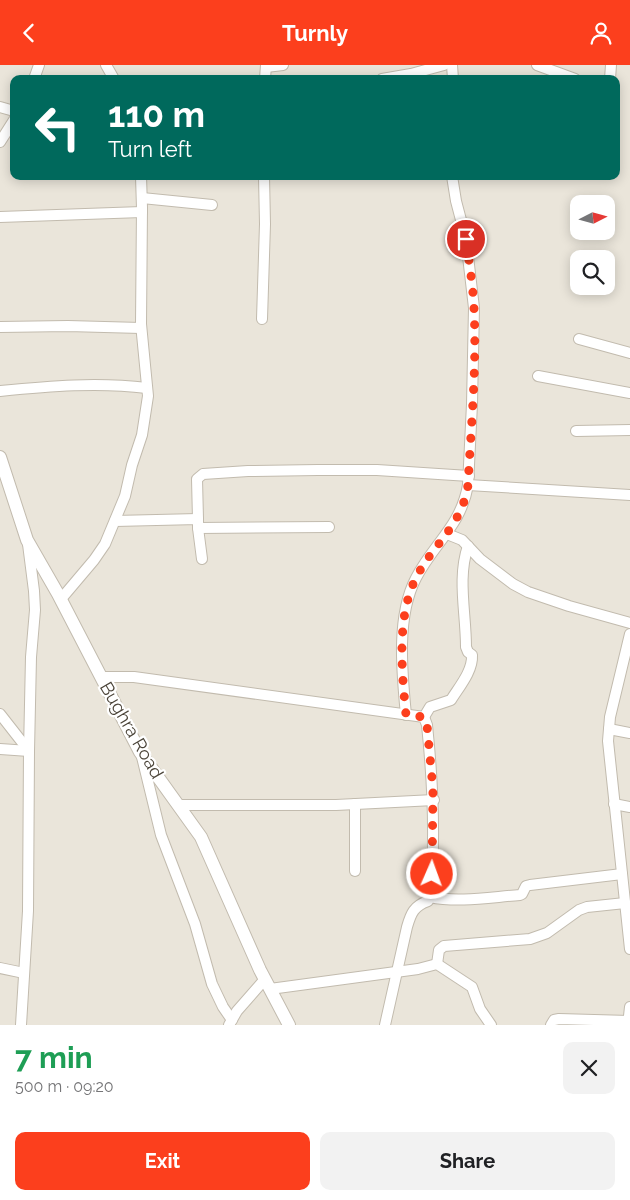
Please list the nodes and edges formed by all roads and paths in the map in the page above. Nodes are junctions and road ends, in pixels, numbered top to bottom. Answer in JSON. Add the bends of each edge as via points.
{"nodes":[{"id":1,"x":283,"y":65,"type":"edge"},
{"id":2,"x":444,"y":65,"type":"edge"},
{"id":3,"x":537,"y":65,"type":"edge"},
{"id":4,"x":266,"y":66,"type":"edge"},
{"id":5,"x":405,"y":75,"type":"edge"},
{"id":6,"x":563,"y":75,"type":"edge"},
{"id":7,"x":10,"y":126,"type":"edge"},
{"id":8,"x":0,"y":141,"type":"edge"},
{"id":9,"x":140,"y":180,"type":"edge"},
{"id":10,"x":264,"y":180,"type":"edge"},
{"id":11,"x":453,"y":180,"type":"edge"},
{"id":12,"x":142,"y":198,"type":"junction"},
{"id":13,"x":212,"y":205,"type":"dead end"},
{"id":14,"x":142,"y":212,"type":"junction"},
{"id":15,"x":0,"y":217,"type":"edge"},
{"id":16,"x":262,"y":319,"type":"dead end"},
{"id":17,"x":0,"y":327,"type":"edge"},
{"id":18,"x":141,"y":327,"type":"junction"},
{"id":19,"x":579,"y":339,"type":"dead end"},
{"id":20,"x":630,"y":353,"type":"edge"},
{"id":21,"x":538,"y":376,"type":"dead end"},
{"id":22,"x":147,"y":388,"type":"junction"},
{"id":23,"x":0,"y":391,"type":"edge"},
{"id":24,"x":630,"y":393,"type":"edge"},
{"id":25,"x":630,"y":430,"type":"edge"},
{"id":26,"x":576,"y":431,"type":"dead end"},
{"id":27,"x":0,"y":457,"type":"edge"},
{"id":28,"x":469,"y":481,"type":"junction"},
{"id":29,"x":630,"y":495,"type":"edge"},
{"id":30,"x":115,"y":521,"type":"junction"},
{"id":31,"x":198,"y":524,"type":"junction"},
{"id":32,"x":328,"y":527,"type":"dead end"},
{"id":33,"x":447,"y":534,"type":"junction"},
{"id":34,"x":27,"y":540,"type":"junction"},
{"id":35,"x":468,"y":546,"type":"junction"},
{"id":36,"x":202,"y":559,"type":"dead end"},
{"id":37,"x":60,"y":599,"type":"junction"},
{"id":38,"x":630,"y":623,"type":"edge"},
{"id":39,"x":630,"y":634,"type":"edge"},
{"id":40,"x":101,"y":677,"type":"junction"},
{"id":41,"x":0,"y":714,"type":"edge"},
{"id":42,"x":406,"y":715,"type":"junction"},
{"id":43,"x":424,"y":717,"type":"junction"},
{"id":44,"x":609,"y":729,"type":"junction"},
{"id":45,"x":630,"y":733,"type":"edge"},
{"id":46,"x":0,"y":749,"type":"edge"},
{"id":47,"x":28,"y":751,"type":"junction"},
{"id":48,"x":140,"y":751,"type":"junction"},
{"id":49,"x":434,"y":800,"type":"junction"},
{"id":50,"x":355,"y":804,"type":"junction"},
{"id":51,"x":614,"y":804,"type":"junction"},
{"id":52,"x":179,"y":805,"type":"junction"},
{"id":53,"x":630,"y":807,"type":"edge"},
{"id":54,"x":355,"y":871,"type":"dead end"},
{"id":55,"x":622,"y":874,"type":"junction"},
{"id":56,"x":430,"y":897,"type":"junction"},
{"id":57,"x":625,"y":903,"type":"junction"},
{"id":58,"x":630,"y":949,"type":"edge"},
{"id":59,"x":437,"y":964,"type":"junction"},
{"id":60,"x":0,"y":968,"type":"edge"},
{"id":61,"x":396,"y":972,"type":"junction"},
{"id":62,"x":24,"y":973,"type":"junction"},
{"id":63,"x":268,"y":984,"type":"junction"},
{"id":64,"x":630,"y":1007,"type":"edge"},
{"id":65,"x":629,"y":1019,"type":"edge"},
{"id":66,"x":230,"y":1023,"type":"edge"},
{"id":67,"x":21,"y":1025,"type":"edge"},
{"id":68,"x":289,"y":1025,"type":"edge"},
{"id":69,"x":385,"y":1025,"type":"edge"},
{"id":70,"x":491,"y":1025,"type":"edge"},
{"id":71,"x":551,"y":1025,"type":"edge"}],
"edges":[{"from":1,"to":4,"type":"street"},
{"from":2,"to":5,"type":"street"},
{"from":3,"to":6,"type":"street"},
{"from":7,"to":8,"type":"street"},
{"from":9,"to":12,"type":"street"},
{"from":10,"to":16,"type":"street"},
{"from":11,"to":28,"type":"street","via":[[466,239],[474,308]]},
{"from":12,"to":13,"type":"street"},
{"from":12,"to":14,"type":"street"},
{"from":14,"to":15,"type":"street"},
{"from":14,"to":18,"type":"street"},
{"from":17,"to":18,"type":"street"},
{"from":18,"to":22,"type":"street"},
{"from":19,"to":20,"type":"street"},
{"from":21,"to":24,"type":"street"},
{"from":22,"to":23,"type":"street","via":[[93,384]]},
{"from":22,"to":30,"type":"street","via":[[142,435],[126,496]]},
{"from":25,"to":26,"type":"street"},
{"from":27,"to":34,"type":"street","name":"Bughra Road"},
{"from":28,"to":29,"type":"street"},
{"from":28,"to":31,"type":"street","via":[[378,470],[202,474],[196,485]]},
{"from":28,"to":33,"type":"street","via":[[462,509]]},
{"from":30,"to":31,"type":"street"},
{"from":30,"to":37,"type":"street","via":[[101,551]]},
{"from":31,"to":32,"type":"street"},
{"from":31,"to":36,"type":"street"},
{"from":33,"to":35,"type":"street"},
{"from":33,"to":42,"type":"street","via":[[416,577],[410,592],[402,648]]},
{"from":34,"to":37,"type":"street","name":"Bughra Road"},
{"from":34,"to":47,"type":"street","via":[[35,610]]},
{"from":35,"to":38,"type":"street","via":[[513,585],[569,606]]},
{"from":35,"to":43,"type":"street","via":[[464,557],[463,600],[466,647],[472,655],[470,669],[451,700],[430,707]]},
{"from":37,"to":40,"type":"street","name":"Bughra Road"},
{"from":39,"to":44,"type":"street"},
{"from":40,"to":42,"type":"street","via":[[134,677],[232,689]]},
{"from":40,"to":48,"type":"street","name":"Bughra Road"},
{"from":41,"to":47,"type":"street"},
{"from":42,"to":43,"type":"street"},
{"from":43,"to":49,"type":"street"},
{"from":44,"to":45,"type":"street"},
{"from":44,"to":51,"type":"street"},
{"from":46,"to":47,"type":"street"},
{"from":47,"to":62,"type":"street","via":[[28,911]]},
{"from":48,"to":52,"type":"street","name":"Bughra Road"},
{"from":48,"to":66,"type":"street","via":[[161,835],[195,924],[212,984]]},
{"from":49,"to":50,"type":"street"},
{"from":49,"to":56,"type":"street"},
{"from":50,"to":52,"type":"street"},
{"from":50,"to":54,"type":"street"},
{"from":51,"to":53,"type":"street"},
{"from":51,"to":55,"type":"street"},
{"from":52,"to":63,"type":"street","name":"Bughra Road","via":[[201,837]]},
{"from":55,"to":56,"type":"street","via":[[530,885],[520,895],[471,899]]},
{"from":55,"to":57,"type":"street"},
{"from":56,"to":61,"type":"street","via":[[412,912]]},
{"from":57,"to":58,"type":"street"},
{"from":57,"to":59,"type":"street","via":[[579,910],[547,933],[530,939],[444,946],[439,950]]},
{"from":59,"to":61,"type":"street"},
{"from":59,"to":70,"type":"street","via":[[472,987],[480,1009]]},
{"from":60,"to":62,"type":"street"},
{"from":61,"to":63,"type":"street"},
{"from":61,"to":69,"type":"street"},
{"from":62,"to":67,"type":"street"},
{"from":63,"to":66,"type":"street","via":[[237,1011]]},
{"from":63,"to":68,"type":"street","name":"Bughra Road"},
{"from":64,"to":65,"type":"street"},
{"from":65,"to":71,"type":"street","via":[[559,1019]]}]}
